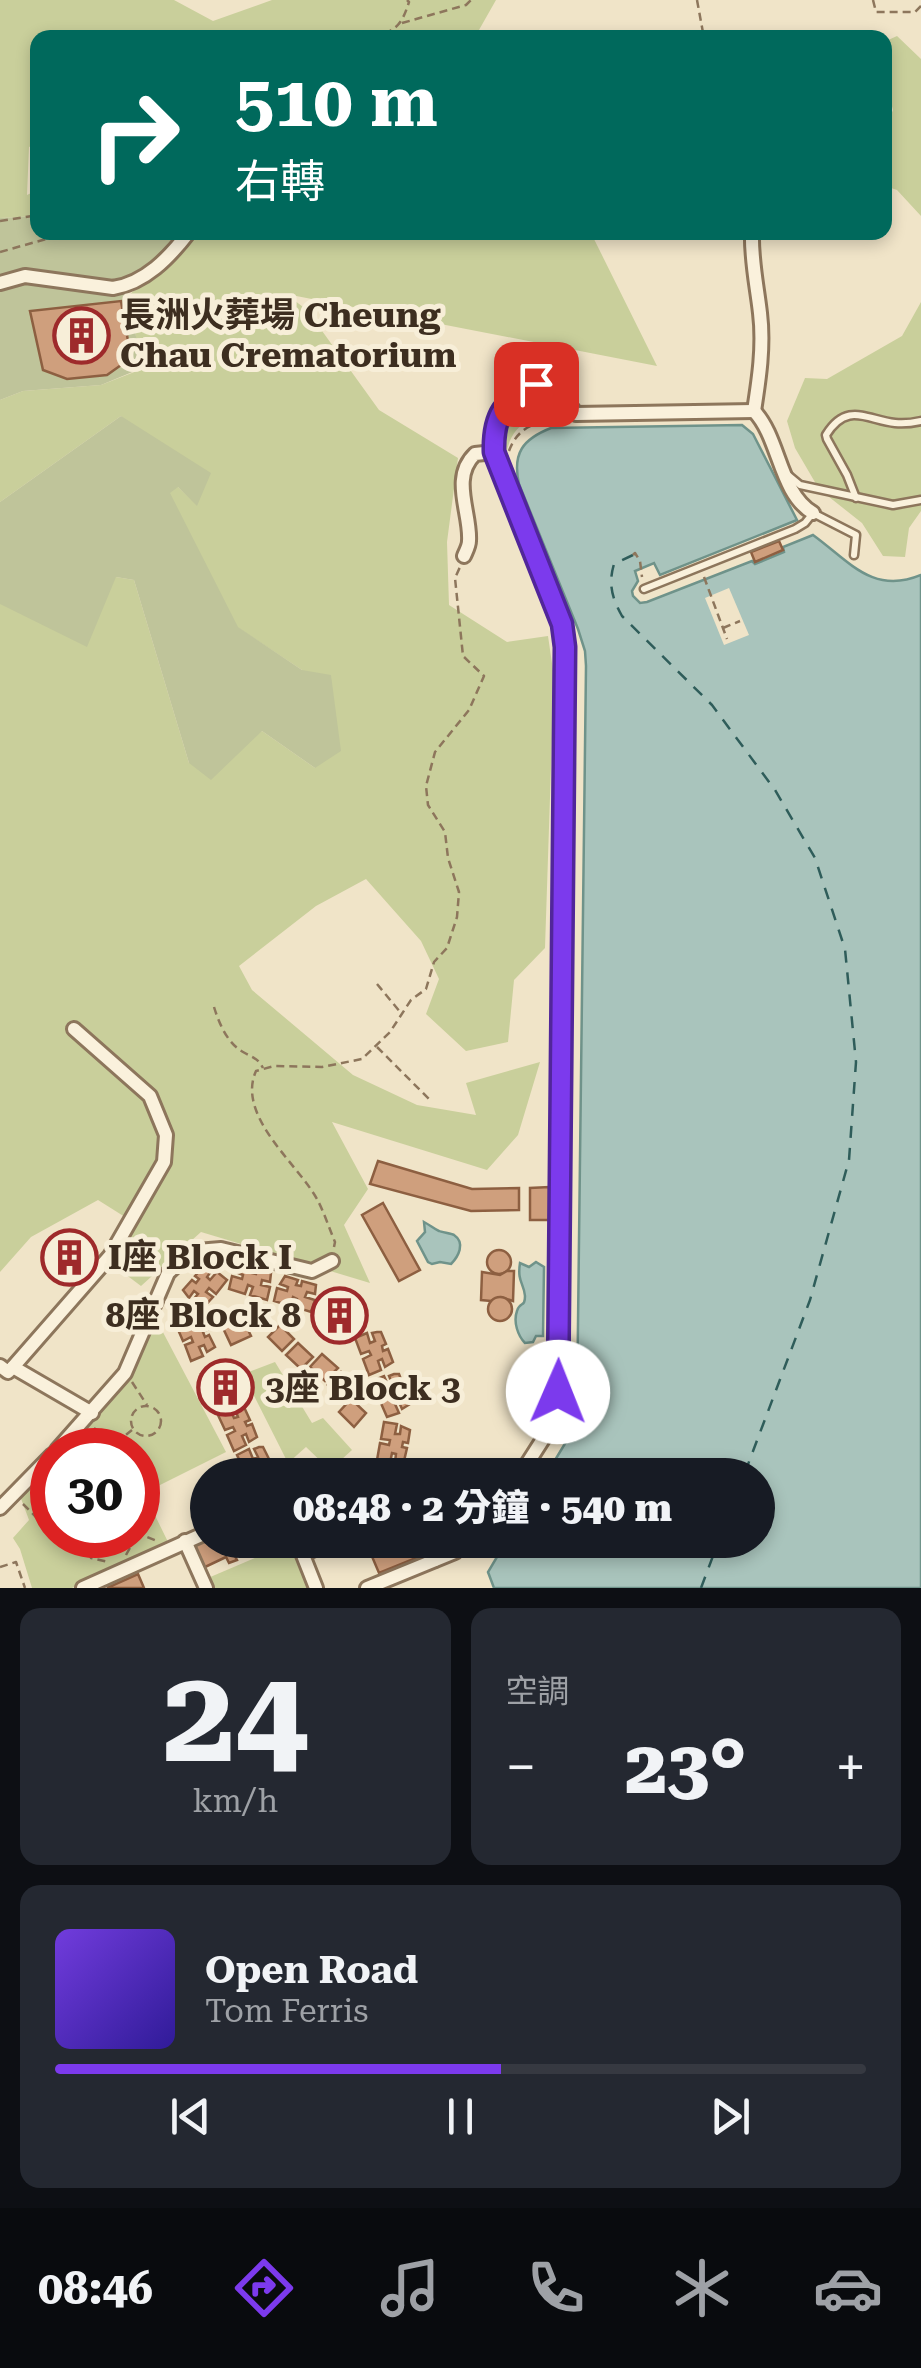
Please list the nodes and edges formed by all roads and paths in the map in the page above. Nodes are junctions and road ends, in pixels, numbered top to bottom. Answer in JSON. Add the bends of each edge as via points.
{"nodes":[{"id":1,"x":407,"y":0,"type":"edge"},
{"id":2,"x":470,"y":0,"type":"edge"},
{"id":3,"x":698,"y":0,"type":"edge"},
{"id":4,"x":873,"y":0,"type":"edge"},
{"id":5,"x":921,"y":6,"type":"edge"},
{"id":6,"x":402,"y":23,"type":"junction"},
{"id":7,"x":391,"y":30,"type":"edge"},
{"id":8,"x":703,"y":30,"type":"edge"},
{"id":9,"x":30,"y":216,"type":"edge"},
{"id":10,"x":0,"y":221,"type":"edge"},
{"id":11,"x":43,"y":240,"type":"edge"},
{"id":12,"x":181,"y":240,"type":"edge"},
{"id":13,"x":752,"y":240,"type":"edge"},
{"id":14,"x":0,"y":252,"type":"edge"},
{"id":15,"x":0,"y":283,"type":"edge"},
{"id":16,"x":754,"y":411,"type":"junction"},
{"id":17,"x":576,"y":414,"type":"junction"},
{"id":18,"x":921,"y":421,"type":"edge"},
{"id":19,"x":494,"y":452,"type":"junction"},
{"id":20,"x":783,"y":472,"type":"junction"},
{"id":21,"x":504,"y":477,"type":"junction"},
{"id":22,"x":856,"y":498,"type":"junction"},
{"id":23,"x":921,"y":500,"type":"edge"},
{"id":24,"x":813,"y":513,"type":"junction"},
{"id":25,"x":632,"y":555,"type":"dead end"},
{"id":26,"x":854,"y":555,"type":"dead end"},
{"id":27,"x":464,"y":556,"type":"joint"},
{"id":28,"x":703,"y":577,"type":"dead end"},
{"id":29,"x":644,"y":589,"type":"joint"},
{"id":30,"x":740,"y":621,"type":"dead end"},
{"id":31,"x":723,"y":628,"type":"junction"},
{"id":32,"x":727,"y":639,"type":"dead end"},
{"id":33,"x":377,"y":984,"type":"dead end"},
{"id":34,"x":214,"y":1007,"type":"dead end"},
{"id":35,"x":402,"y":1014,"type":"junction"},
{"id":36,"x":74,"y":1030,"type":"dead end"},
{"id":37,"x":376,"y":1046,"type":"junction"},
{"id":38,"x":264,"y":1069,"type":"junction"},
{"id":39,"x":429,"y":1099,"type":"dead end"},
{"id":40,"x":332,"y":1262,"type":"joint"},
{"id":41,"x":6,"y":1367,"type":"edge"},
{"id":42,"x":125,"y":1373,"type":"junction"},
{"id":43,"x":148,"y":1406,"type":"junction"},
{"id":44,"x":89,"y":1416,"type":"junction"},
{"id":45,"x":78,"y":1428,"type":"edge"},
{"id":46,"x":98,"y":1428,"type":"edge"},
{"id":47,"x":133,"y":1428,"type":"edge"},
{"id":48,"x":158,"y":1428,"type":"edge"},
{"id":49,"x":531,"y":1458,"type":"edge"},
{"id":50,"x":30,"y":1478,"type":"edge"},
{"id":51,"x":14,"y":1495,"type":"junction"},
{"id":52,"x":0,"y":1508,"type":"edge"},
{"id":53,"x":30,"y":1511,"type":"edge"},
{"id":54,"x":190,"y":1539,"type":"edge"},
{"id":55,"x":185,"y":1541,"type":"junction"},
{"id":56,"x":160,"y":1542,"type":"edge"},
{"id":57,"x":163,"y":1543,"type":"dead end"},
{"id":58,"x":90,"y":1558,"type":"edge"},
{"id":59,"x":304,"y":1558,"type":"edge"},
{"id":60,"x":440,"y":1558,"type":"edge"},
{"id":61,"x":435,"y":1560,"type":"joint"},
{"id":62,"x":113,"y":1562,"type":"dead end"},
{"id":63,"x":0,"y":1567,"type":"edge"},
{"id":64,"x":24,"y":1588,"type":"edge"},
{"id":65,"x":83,"y":1588,"type":"edge"},
{"id":66,"x":206,"y":1588,"type":"edge"},
{"id":67,"x":316,"y":1588,"type":"edge"},
{"id":68,"x":367,"y":1588,"type":"edge"}],
"edges":[{"from":1,"to":6,"type":"path"},
{"from":2,"to":6,"type":"path"},
{"from":3,"to":8,"type":"path"},
{"from":4,"to":5,"type":"path","via":[[876,12],[915,12]]},
{"from":6,"to":7,"type":"path"},
{"from":9,"to":10,"type":"path"},
{"from":11,"to":14,"type":"path"},
{"from":12,"to":15,"type":"street","via":[[150,273],[122,286],[26,276]]},
{"from":13,"to":16,"type":"street","via":[[761,317]]},
{"from":16,"to":17,"type":"street"},
{"from":16,"to":20,"type":"street"},
{"from":17,"to":19,"type":"street","via":[[556,386],[536,384],[502,412],[493,428]]},
{"from":17,"to":21,"type":"path","via":[[520,432]]},
{"from":18,"to":22,"type":"lane","via":[[859,415],[829,429],[827,438]]},
{"from":19,"to":21,"type":"street"},
{"from":19,"to":27,"type":"street","via":[[475,454],[466,465]]},
{"from":20,"to":22,"type":"lane","via":[[800,485]]},
{"from":20,"to":24,"type":"street"},
{"from":21,"to":49,"type":"street","via":[[565,647],[557,1411]]},
{"from":22,"to":23,"type":"lane","via":[[898,505]]},
{"from":24,"to":26,"type":"lane","via":[[856,535]]},
{"from":24,"to":29,"type":"lane","via":[[795,528]]},
{"from":25,"to":29,"type":"path","via":[[640,561]]},
{"from":27,"to":35,"type":"path","via":[[454,578],[463,656],[484,676],[470,710],[435,752],[426,786],[460,892],[457,917],[426,989]]},
{"from":28,"to":31,"type":"path"},
{"from":30,"to":31,"type":"path"},
{"from":31,"to":32,"type":"path"},
{"from":33,"to":35,"type":"path"},
{"from":34,"to":38,"type":"path","via":[[232,1042]]},
{"from":35,"to":37,"type":"path"},
{"from":36,"to":41,"type":"street","via":[[150,1096],[166,1135],[164,1162],[110,1256]]},
{"from":37,"to":38,"type":"path","via":[[362,1058],[322,1067]]},
{"from":37,"to":39,"type":"path"},
{"from":38,"to":40,"type":"path","via":[[250,1084],[254,1104],[274,1144],[317,1198],[335,1242]]},
{"from":40,"to":42,"type":"street","via":[[312,1271],[221,1249],[186,1256],[168,1273]]},
{"from":41,"to":44,"type":"street"},
{"from":42,"to":43,"type":"path"},
{"from":42,"to":44,"type":"street"},
{"from":43,"to":47,"type":"path","via":[[134,1412]]},
{"from":43,"to":48,"type":"path","via":[[159,1415]]},
{"from":44,"to":45,"type":"street"},
{"from":44,"to":46,"type":"path"},
{"from":50,"to":51,"type":"street"},
{"from":51,"to":52,"type":"street"},
{"from":51,"to":53,"type":"path"},
{"from":54,"to":55,"type":"street"},
{"from":55,"to":65,"type":"street"},
{"from":55,"to":66,"type":"street"},
{"from":56,"to":57,"type":"path"},
{"from":58,"to":62,"type":"path"},
{"from":59,"to":67,"type":"street"},
{"from":60,"to":61,"type":"street"},
{"from":61,"to":68,"type":"street"},
{"from":63,"to":64,"type":"path","via":[[16,1562]]}]}
